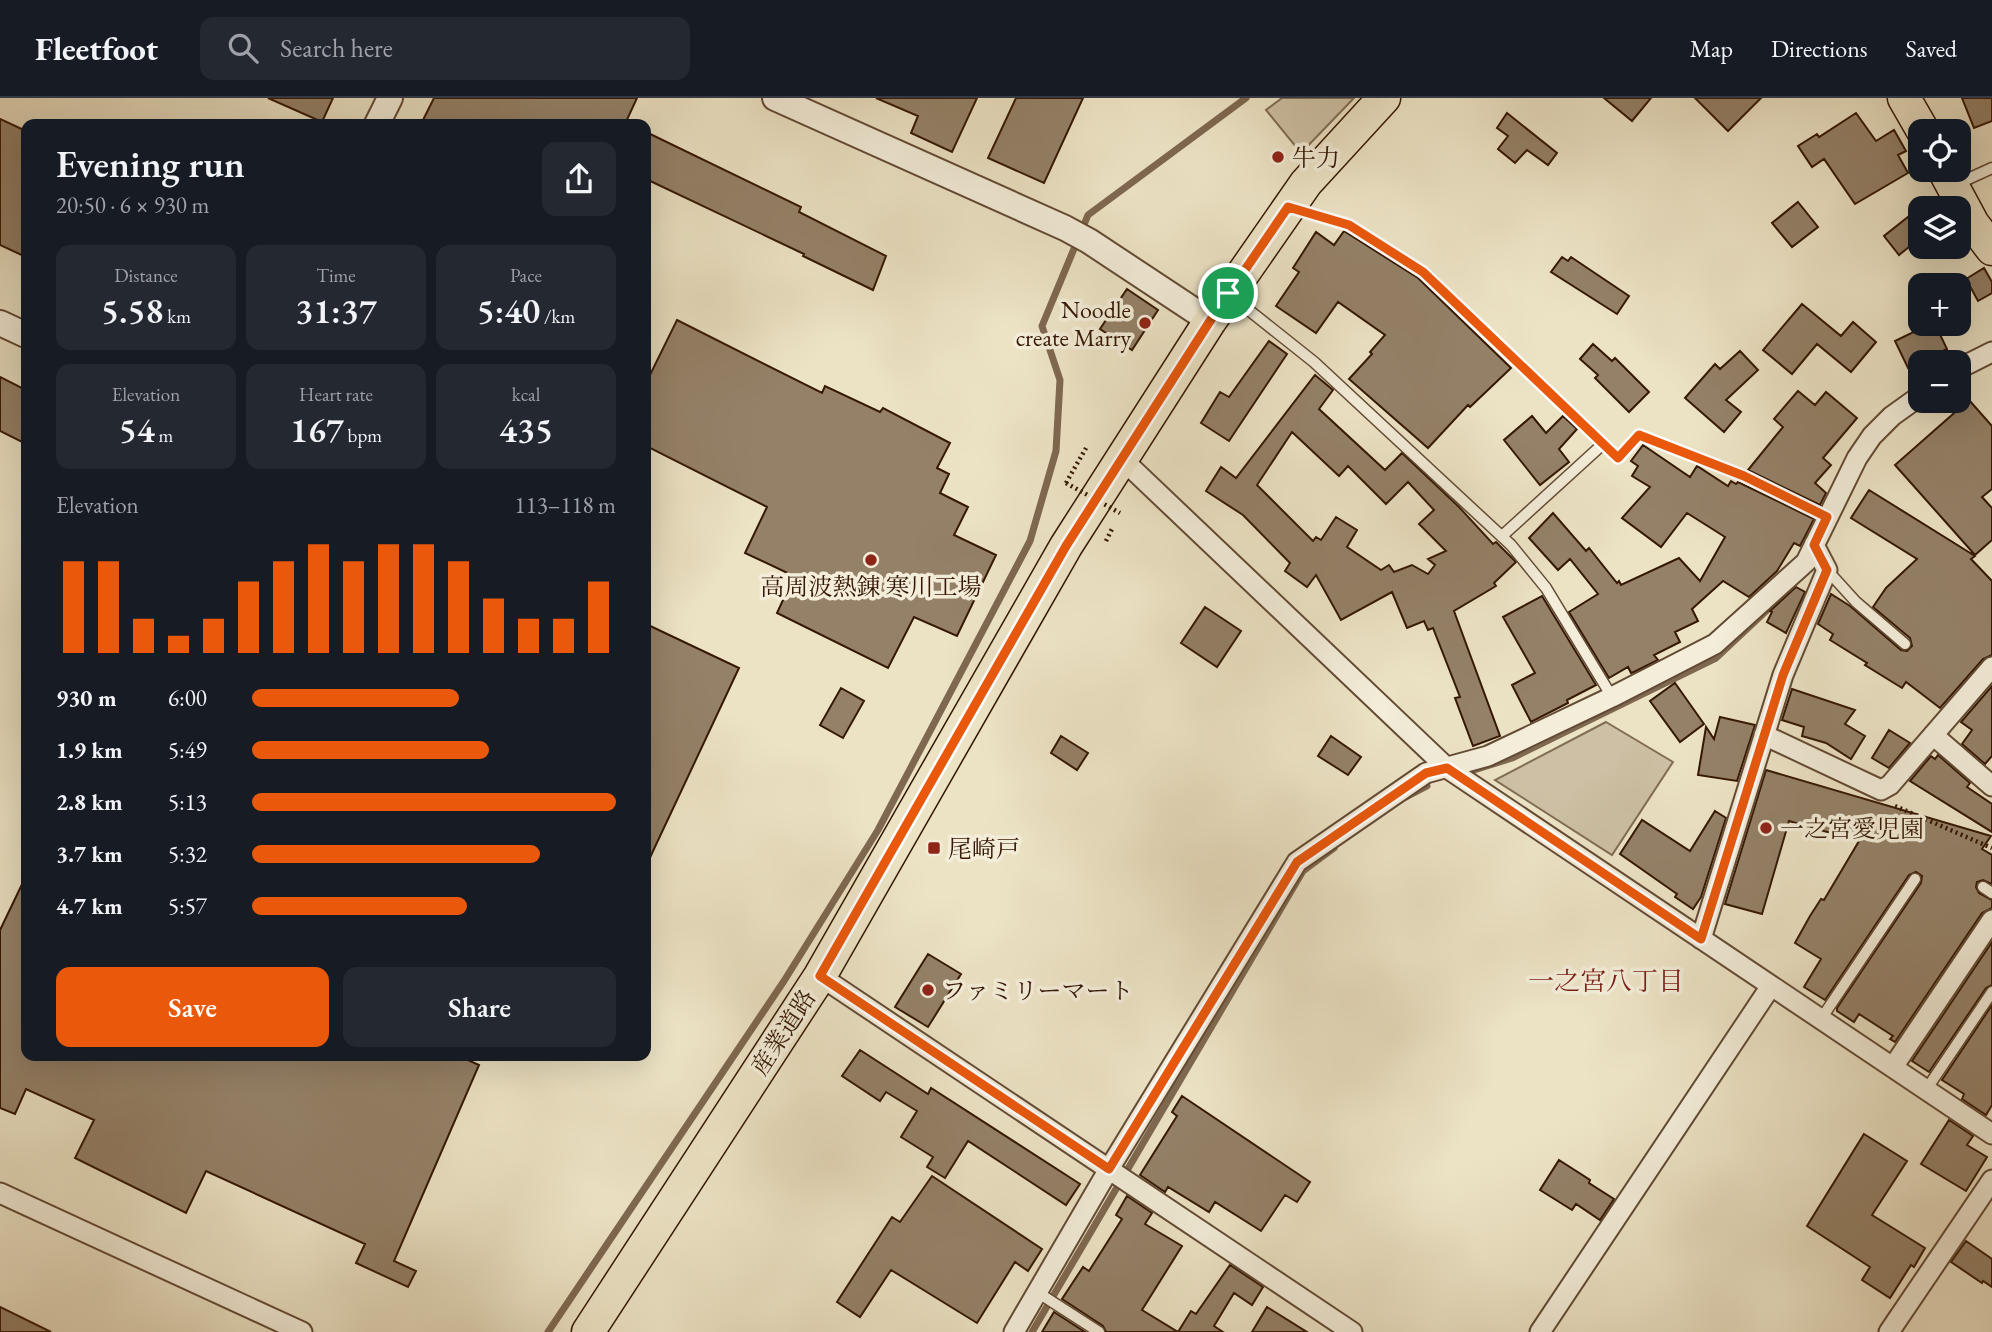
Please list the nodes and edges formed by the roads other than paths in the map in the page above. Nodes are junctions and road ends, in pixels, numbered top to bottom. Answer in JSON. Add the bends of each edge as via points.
{"nodes":[{"id":1,"x":390,"y":98,"type":"edge"},
{"id":2,"x":775,"y":98,"type":"edge"},
{"id":3,"x":1384,"y":98,"type":"edge"},
{"id":4,"x":1904,"y":98,"type":"edge"},
{"id":5,"x":380,"y":119,"type":"edge"},
{"id":6,"x":1916,"y":119,"type":"edge"},
{"id":7,"x":1992,"y":168,"type":"edge"},
{"id":8,"x":1971,"y":173,"type":"edge"},
{"id":9,"x":1950,"y":182,"type":"edge"},
{"id":10,"x":1288,"y":207,"type":"junction"},
{"id":11,"x":1992,"y":249,"type":"edge"},
{"id":12,"x":1228,"y":293,"type":"junction"},
{"id":13,"x":1210,"y":321,"type":"junction"},
{"id":14,"x":0,"y":323,"type":"edge"},
{"id":15,"x":21,"y":333,"type":"edge"},
{"id":16,"x":1992,"y":352,"type":"edge"},
{"id":17,"x":1971,"y":362,"type":"edge"},
{"id":18,"x":1908,"y":405,"type":"edge"},
{"id":19,"x":1603,"y":444,"type":"junction"},
{"id":20,"x":1122,"y":459,"type":"junction"},
{"id":21,"x":1827,"y":517,"type":"junction"},
{"id":22,"x":1502,"y":536,"type":"junction"},
{"id":23,"x":1821,"y":560,"type":"junction"},
{"id":24,"x":1905,"y":644,"type":"dead end"},
{"id":25,"x":1992,"y":667,"type":"edge"},
{"id":26,"x":1612,"y":697,"type":"junction"},
{"id":27,"x":1933,"y":735,"type":"junction"},
{"id":28,"x":1764,"y":736,"type":"junction"},
{"id":29,"x":1447,"y":768,"type":"junction"},
{"id":30,"x":1992,"y":786,"type":"edge"},
{"id":31,"x":1915,"y":879,"type":"dead end"},
{"id":32,"x":1992,"y":920,"type":"edge"},
{"id":33,"x":1701,"y":939,"type":"junction"},
{"id":34,"x":820,"y":976,"type":"junction"},
{"id":35,"x":1771,"y":986,"type":"junction"},
{"id":36,"x":1992,"y":992,"type":"edge"},
{"id":37,"x":1822,"y":1019,"type":"junction"},
{"id":38,"x":1893,"y":1067,"type":"junction"},
{"id":39,"x":1926,"y":1090,"type":"junction"},
{"id":40,"x":1992,"y":1134,"type":"edge"},
{"id":41,"x":1111,"y":1171,"type":"junction"},
{"id":42,"x":1992,"y":1180,"type":"edge"},
{"id":43,"x":0,"y":1194,"type":"edge"},
{"id":44,"x":1037,"y":1291,"type":"junction"},
{"id":45,"x":302,"y":1332,"type":"edge"},
{"id":46,"x":588,"y":1332,"type":"edge"},
{"id":47,"x":1014,"y":1332,"type":"edge"},
{"id":48,"x":1099,"y":1332,"type":"edge"},
{"id":49,"x":1352,"y":1332,"type":"edge"},
{"id":50,"x":1540,"y":1332,"type":"edge"},
{"id":51,"x":1889,"y":1332,"type":"edge"}],
"edges":[{"from":1,"to":5,"type":"street"},
{"from":2,"to":13,"type":"street","via":[[1065,228]]},
{"from":3,"to":10,"type":"main road","name":"産業道路"},
{"from":4,"to":6,"type":"main road"},
{"from":7,"to":8,"type":"lane"},
{"from":9,"to":11,"type":"main road"},
{"from":10,"to":12,"type":"main road","name":"産業道路"},
{"from":10,"to":19,"type":"lane","via":[[1349,225],[1423,272]]},
{"from":12,"to":13,"type":"main road","name":"産業道路"},
{"from":12,"to":22,"type":"lane","via":[[1314,362]]},
{"from":13,"to":20,"type":"main road","name":"産業道路"},
{"from":14,"to":15,"type":"street"},
{"from":16,"to":17,"type":"street"},
{"from":18,"to":21,"type":"street","via":[[1872,436]]},
{"from":19,"to":21,"type":"lane","via":[[1618,458],[1639,435],[1744,476]]},
{"from":19,"to":22,"type":"lane"},
{"from":20,"to":29,"type":"street"},
{"from":20,"to":34,"type":"main road","name":"産業道路","via":[[1066,546]]},
{"from":21,"to":23,"type":"street"},
{"from":22,"to":26,"type":"lane","via":[[1546,588]]},
{"from":23,"to":24,"type":"lane","via":[[1856,602]]},
{"from":23,"to":26,"type":"street","via":[[1806,562],[1715,644]]},
{"from":23,"to":28,"type":"street"},
{"from":25,"to":27,"type":"street"},
{"from":26,"to":29,"type":"street","via":[[1488,756]]},
{"from":27,"to":28,"type":"street","via":[[1881,790]]},
{"from":27,"to":30,"type":"street"},
{"from":28,"to":33,"type":"street"},
{"from":29,"to":33,"type":"street"},
{"from":29,"to":41,"type":"street","via":[[1417,778],[1297,862]]},
{"from":31,"to":37,"type":"lane"},
{"from":32,"to":38,"type":"street"},
{"from":33,"to":35,"type":"street"},
{"from":34,"to":41,"type":"street"},
{"from":34,"to":46,"type":"main road","name":"産業道路"},
{"from":35,"to":37,"type":"street"},
{"from":35,"to":50,"type":"street"},
{"from":36,"to":39,"type":"lane"},
{"from":37,"to":38,"type":"street"},
{"from":38,"to":39,"type":"street"},
{"from":39,"to":40,"type":"street"},
{"from":41,"to":44,"type":"street"},
{"from":41,"to":49,"type":"street"},
{"from":42,"to":51,"type":"street"},
{"from":43,"to":45,"type":"street"},
{"from":44,"to":47,"type":"street"},
{"from":44,"to":48,"type":"lane"}]}
